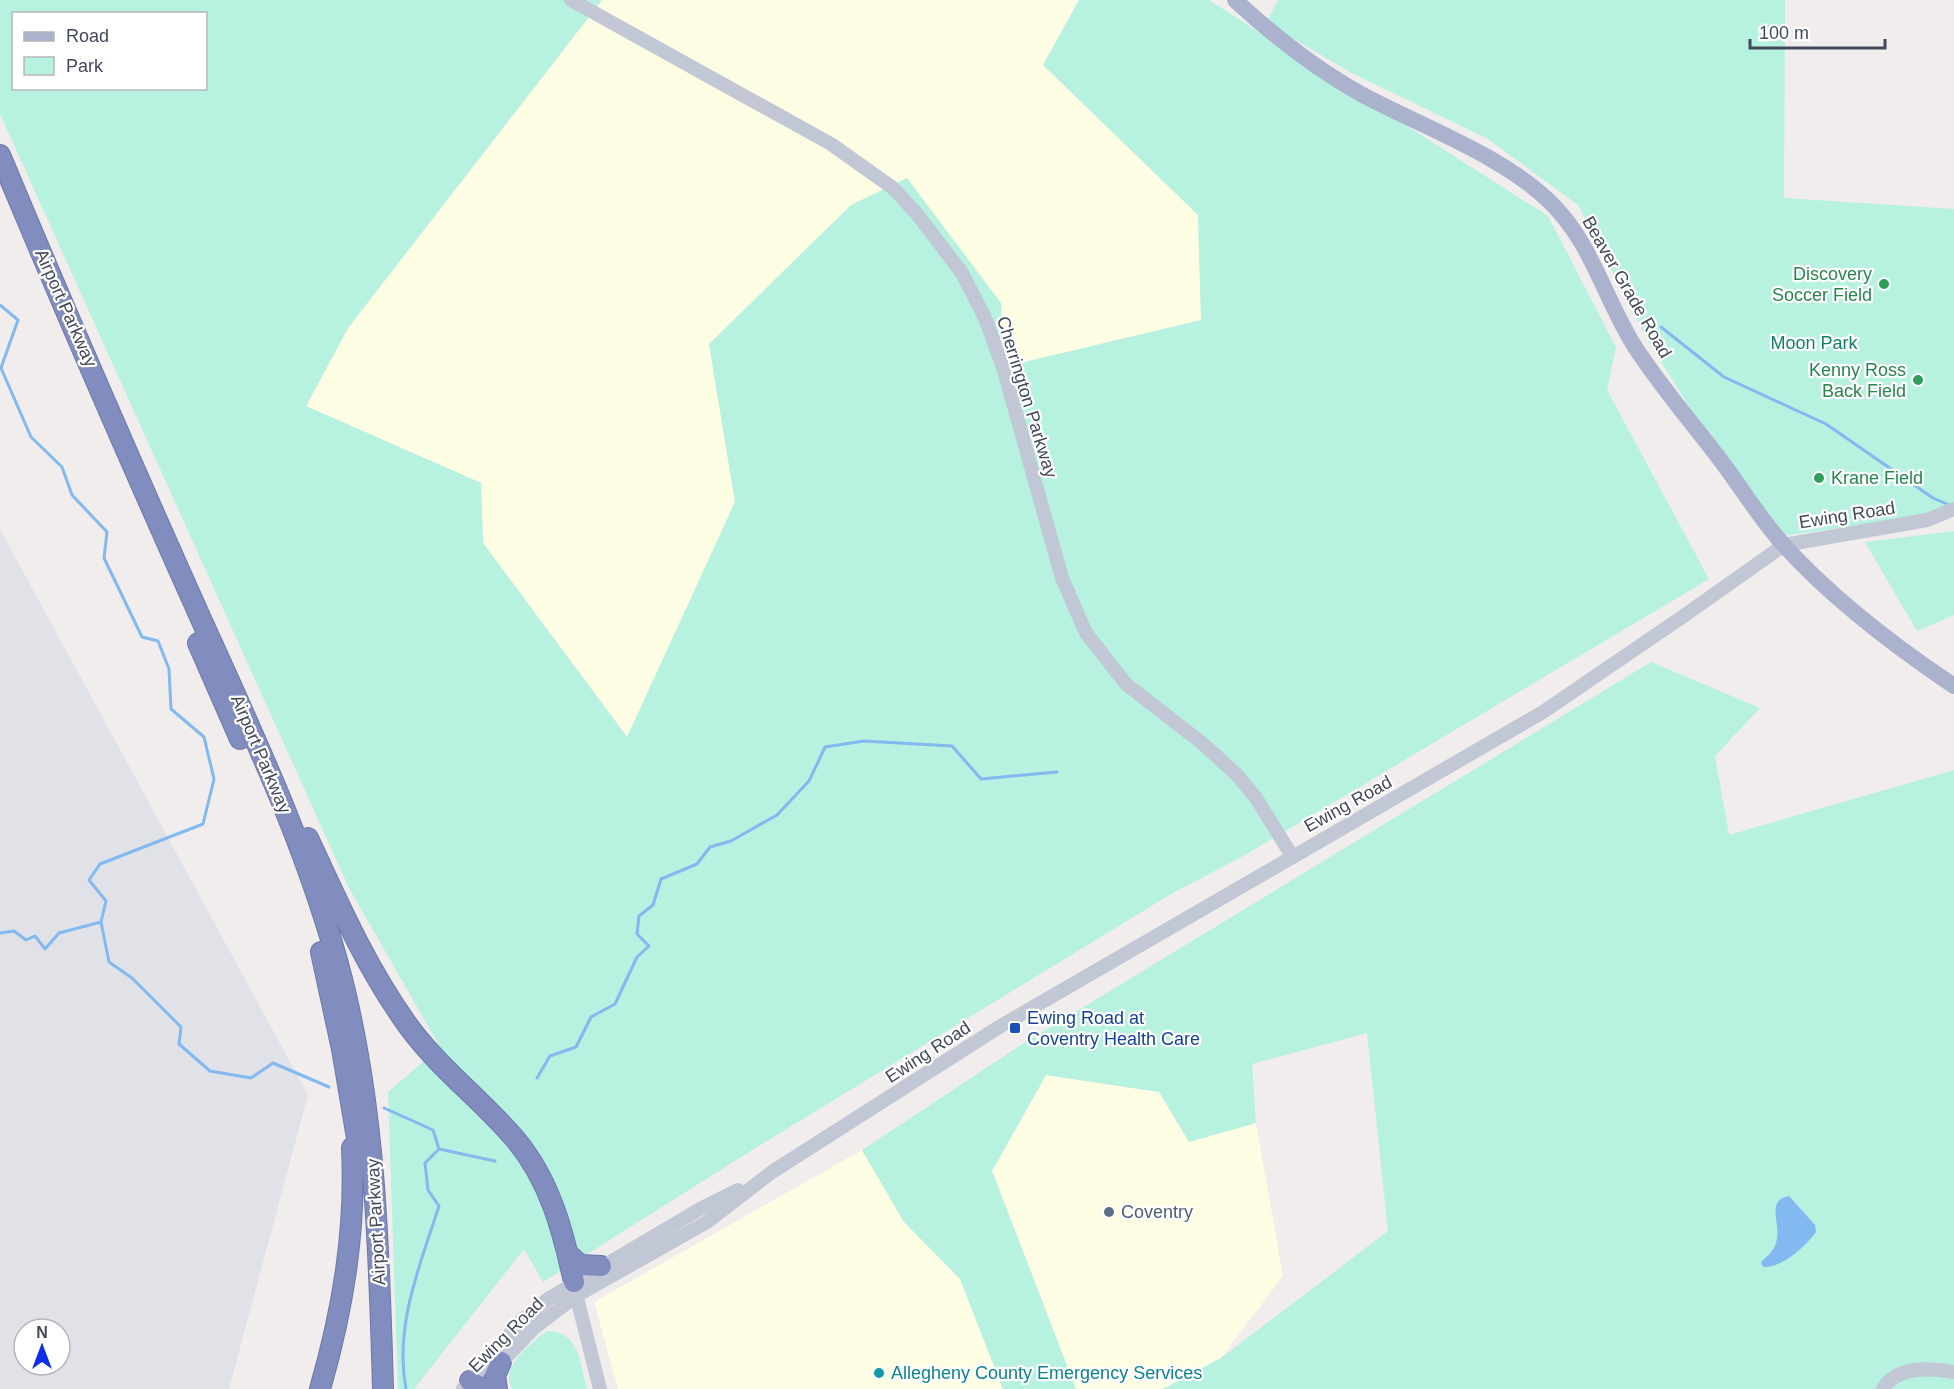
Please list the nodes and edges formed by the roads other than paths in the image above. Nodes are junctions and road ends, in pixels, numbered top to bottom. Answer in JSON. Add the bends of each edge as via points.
{"nodes":[{"id":1,"x":571,"y":0,"type":"edge"},
{"id":2,"x":1235,"y":0,"type":"edge"},
{"id":3,"x":0,"y":155,"type":"edge"},
{"id":4,"x":0,"y":187,"type":"edge"},
{"id":5,"x":1954,"y":509,"type":"edge"},
{"id":6,"x":1784,"y":545,"type":"junction"},
{"id":7,"x":230,"y":682,"type":"junction"},
{"id":8,"x":1954,"y":686,"type":"edge"},
{"id":9,"x":1292,"y":856,"type":"junction"},
{"id":10,"x":349,"y":1088,"type":"junction"},
{"id":11,"x":772,"y":1172,"type":"junction"},
{"id":12,"x":568,"y":1255,"type":"junction"},
{"id":13,"x":601,"y":1266,"type":"junction"},
{"id":14,"x":575,"y":1289,"type":"junction"},
{"id":15,"x":501,"y":1362,"type":"joint"},
{"id":16,"x":1954,"y":1372,"type":"edge"},
{"id":17,"x":478,"y":1387,"type":"edge"},
{"id":18,"x":320,"y":1389,"type":"edge"},
{"id":19,"x":371,"y":1389,"type":"edge"},
{"id":20,"x":383,"y":1389,"type":"edge"},
{"id":21,"x":600,"y":1389,"type":"edge"},
{"id":22,"x":1883,"y":1389,"type":"edge"}],
"edges":[{"from":1,"to":9,"type":"street","name":"Cherrington Parkway","via":[[831,144],[893,188],[917,214],[962,273],[985,318],[1003,367],[1062,578],[1086,633],[1126,684],[1237,775]]},
{"from":2,"to":6,"type":"main road","name":"Beaver Grade Road","via":[[1286,46],[1318,68],[1468,148],[1549,201],[1581,242],[1633,344],[1652,372]]},
{"from":3,"to":7,"type":"highway","name":"Airport Parkway"},
{"from":4,"to":10,"type":"highway","name":"Airport Parkway","via":[[294,871],[320,946]]},
{"from":5,"to":6,"type":"street","name":"Ewing Road","via":[[1927,520]]},
{"from":6,"to":8,"type":"main road","name":"Beaver Grade Road","via":[[1856,613]]},
{"from":6,"to":9,"type":"street","name":"Ewing Road","via":[[1543,712]]},
{"from":7,"to":12,"type":"highway","via":[[362,951],[399,1013],[428,1051],[506,1129],[534,1165],[555,1207]]},
{"from":7,"to":20,"type":"highway","name":"Airport Parkway","via":[[298,844],[342,978],[370,1125],[378,1221]]},
{"from":9,"to":11,"type":"street","name":"Ewing Road","via":[[999,1027]]},
{"from":10,"to":18,"type":"highway","via":[[354,1190],[351,1239],[336,1332]]},
{"from":10,"to":19,"type":"highway","name":"Airport Parkway","via":[[364,1198]]},
{"from":11,"to":13,"type":"street","name":"Ewing Road"},
{"from":11,"to":14,"type":"street","name":"Ewing Road","via":[[706,1222]]},
{"from":12,"to":13,"type":"highway","via":[[580,1265]]},
{"from":12,"to":14,"type":"highway"},
{"from":13,"to":14,"type":"street","name":"Ewing Road"},
{"from":14,"to":15,"type":"street","name":"Ewing Road"},
{"from":14,"to":17,"type":"street","name":"Ewing Road","via":[[520,1322]]},
{"from":14,"to":21,"type":"street"},
{"from":15,"to":17,"type":"highway","via":[[495,1376]]},
{"from":16,"to":22,"type":"street","via":[[1927,1368],[1909,1371]]}]}
